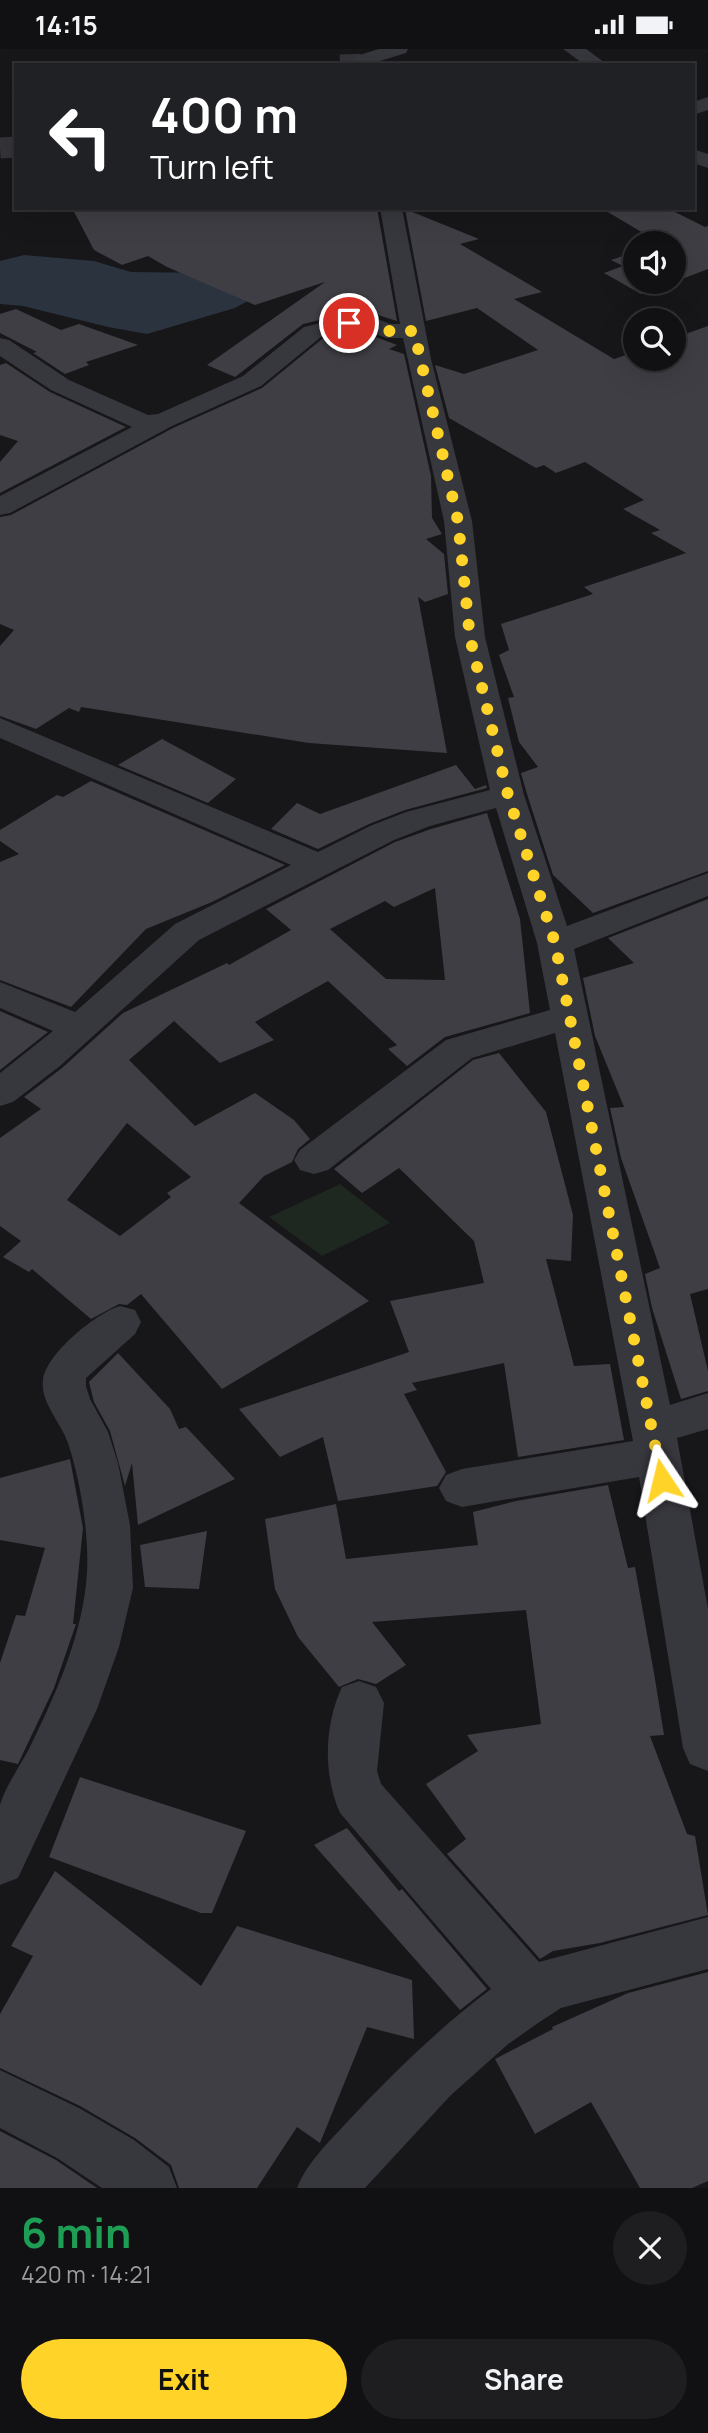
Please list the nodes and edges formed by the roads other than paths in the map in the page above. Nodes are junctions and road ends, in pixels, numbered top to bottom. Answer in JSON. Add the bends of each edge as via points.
{"nodes":[{"id":1,"x":399,"y":49,"type":"edge"},
{"id":2,"x":572,"y":49,"type":"edge"},
{"id":3,"x":363,"y":58,"type":"edge"},
{"id":4,"x":595,"y":63,"type":"edge"},
{"id":5,"x":391,"y":210,"type":"edge"},
{"id":6,"x":414,"y":331,"type":"junction"},
{"id":7,"x":0,"y":345,"type":"edge"},
{"id":8,"x":163,"y":421,"type":"junction"},
{"id":9,"x":0,"y":507,"type":"edge"},
{"id":10,"x":0,"y":727,"type":"edge"},
{"id":11,"x":508,"y":795,"type":"junction"},
{"id":12,"x":317,"y":864,"type":"junction"},
{"id":13,"x":708,"y":884,"type":"edge"},
{"id":14,"x":555,"y":943,"type":"junction"},
{"id":15,"x":0,"y":994,"type":"edge"},
{"id":16,"x":569,"y":1017,"type":"junction"},
{"id":17,"x":80,"y":1028,"type":"junction"},
{"id":18,"x":0,"y":1093,"type":"edge"},
{"id":19,"x":314,"y":1160,"type":"dead end"},
{"id":20,"x":120,"y":1322,"type":"dead end"},
{"id":21,"x":708,"y":1411,"type":"edge"},
{"id":22,"x":654,"y":1441,"type":"junction"},
{"id":23,"x":462,"y":1488,"type":"dead end"},
{"id":24,"x":702,"y":1679,"type":"edge"},
{"id":25,"x":359,"y":1703,"type":"dead end"},
{"id":26,"x":708,"y":1748,"type":"edge"},
{"id":27,"x":0,"y":1860,"type":"edge"},
{"id":28,"x":708,"y":1943,"type":"edge"},
{"id":29,"x":531,"y":1994,"type":"junction"},
{"id":30,"x":0,"y":2098,"type":"edge"},
{"id":31,"x":148,"y":2188,"type":"edge"},
{"id":32,"x":326,"y":2188,"type":"edge"}],
"edges":[{"from":1,"to":3,"type":"street"},
{"from":2,"to":4,"type":"street"},
{"from":5,"to":6,"type":"street"},
{"from":6,"to":8,"type":"street","via":[[386,331],[363,320],[313,332],[251,381]]},
{"from":6,"to":11,"type":"street","via":[[458,521],[470,638]]},
{"from":7,"to":8,"type":"street","via":[[60,385],[125,416],[145,423]]},
{"from":8,"to":9,"type":"street"},
{"from":10,"to":12,"type":"street"},
{"from":11,"to":12,"type":"street","via":[[418,819]]},
{"from":11,"to":14,"type":"street"},
{"from":12,"to":17,"type":"street","via":[[187,932]]},
{"from":13,"to":14,"type":"street"},
{"from":14,"to":16,"type":"street"},
{"from":15,"to":17,"type":"street"},
{"from":16,"to":19,"type":"street","via":[[459,1049]]},
{"from":16,"to":22,"type":"street"},
{"from":17,"to":18,"type":"street"},
{"from":20,"to":27,"type":"street","via":[[67,1369],[63,1379],[87,1434],[102,1497],[110,1580],[96,1647]]},
{"from":21,"to":22,"type":"street"},
{"from":22,"to":23,"type":"street"},
{"from":22,"to":24,"type":"street"},
{"from":24,"to":26,"type":"street"},
{"from":25,"to":29,"type":"street","via":[[352,1770],[358,1796]]},
{"from":28,"to":29,"type":"street","via":[[550,1984]]},
{"from":29,"to":32,"type":"street","via":[[478,2034],[398,2109]]},
{"from":30,"to":31,"type":"street","via":[[86,2141]]}]}
